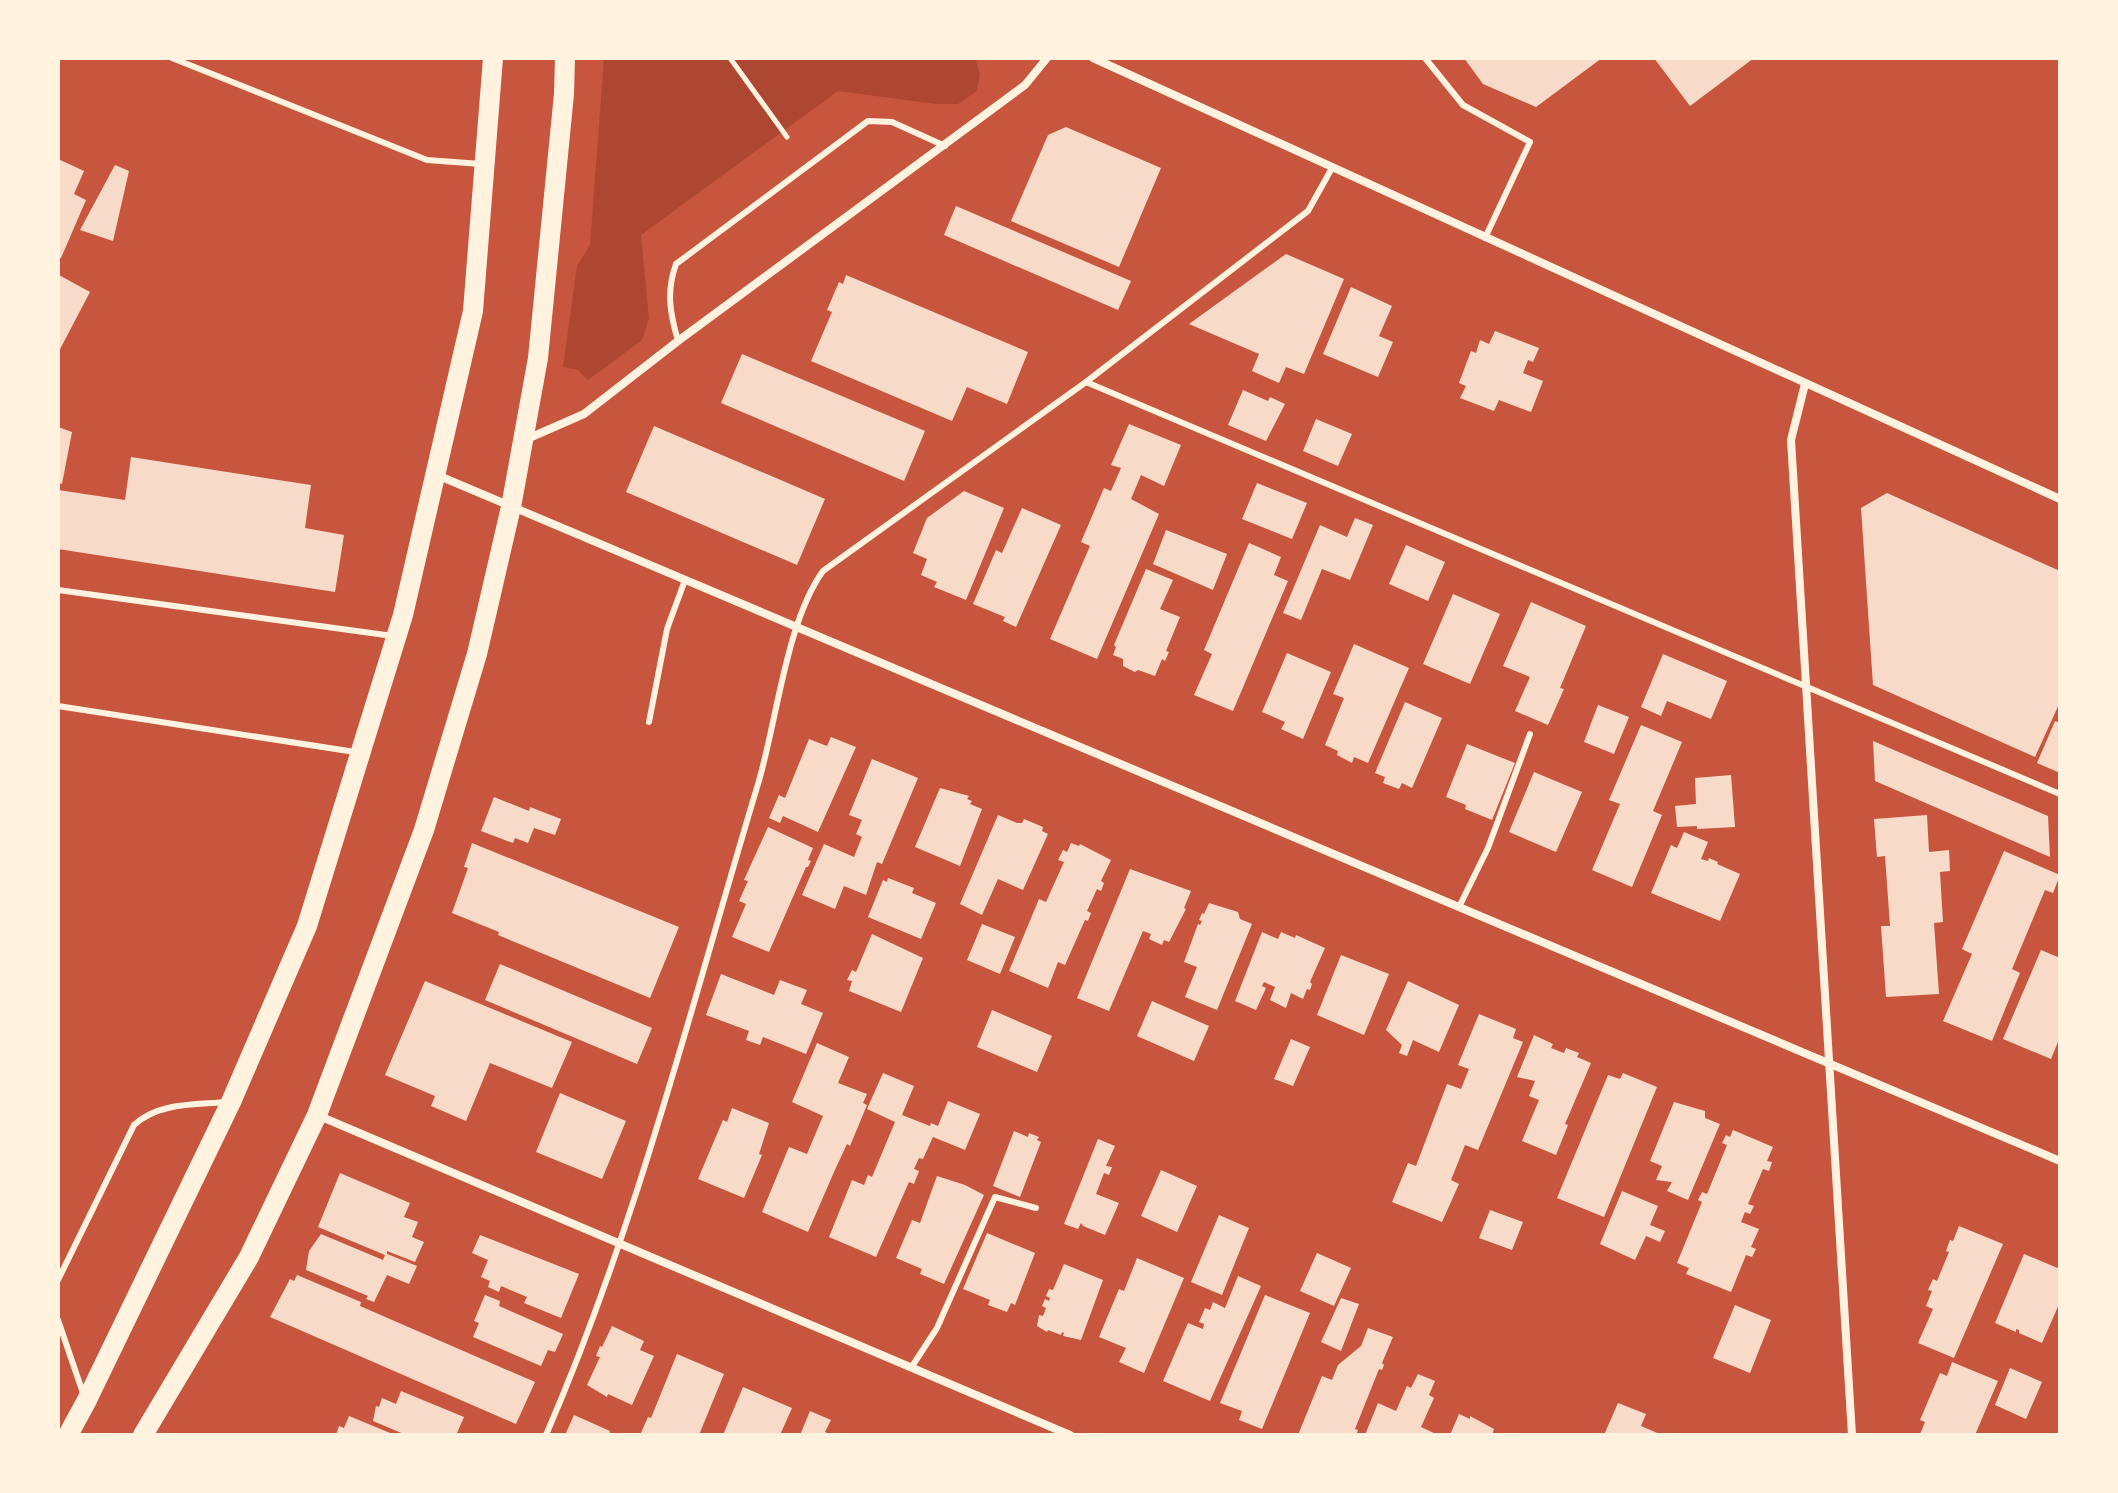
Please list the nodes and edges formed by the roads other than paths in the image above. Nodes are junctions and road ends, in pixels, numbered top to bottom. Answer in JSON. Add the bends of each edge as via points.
{"nodes":[{"id":1,"x":172,"y":58,"type":"edge"},
{"id":2,"x":493,"y":58,"type":"edge"},
{"id":3,"x":565,"y":58,"type":"edge"},
{"id":4,"x":1047,"y":58,"type":"edge"},
{"id":5,"x":1093,"y":58,"type":"edge"},
{"id":6,"x":1425,"y":58,"type":"edge"},
{"id":7,"x":945,"y":146,"type":"junction"},
{"id":8,"x":485,"y":165,"type":"junction"},
{"id":9,"x":1332,"y":168,"type":"junction"},
{"id":10,"x":1485,"y":238,"type":"junction"},
{"id":11,"x":678,"y":341,"type":"junction"},
{"id":12,"x":1086,"y":382,"type":"junction"},
{"id":13,"x":1805,"y":384,"type":"junction"},
{"id":14,"x":523,"y":441,"type":"junction"},
{"id":15,"x":437,"y":475,"type":"junction"},
{"id":16,"x":2060,"y":499,"type":"edge"},
{"id":17,"x":511,"y":507,"type":"junction"},
{"id":18,"x":685,"y":580,"type":"junction"},
{"id":19,"x":58,"y":590,"type":"edge"},
{"id":20,"x":796,"y":627,"type":"junction"},
{"id":21,"x":396,"y":637,"type":"junction"},
{"id":22,"x":1807,"y":687,"type":"junction"},
{"id":23,"x":58,"y":706,"type":"edge"},
{"id":24,"x":649,"y":722,"type":"dead end"},
{"id":25,"x":1530,"y":734,"type":"dead end"},
{"id":26,"x":360,"y":753,"type":"junction"},
{"id":27,"x":2060,"y":794,"type":"edge"},
{"id":28,"x":1459,"y":907,"type":"junction"},
{"id":29,"x":1830,"y":1063,"type":"junction"},
{"id":30,"x":231,"y":1102,"type":"junction"},
{"id":31,"x":317,"y":1115,"type":"junction"},
{"id":32,"x":2060,"y":1161,"type":"edge"},
{"id":33,"x":1036,"y":1208,"type":"dead end"},
{"id":34,"x":620,"y":1244,"type":"junction"},
{"id":35,"x":58,"y":1280,"type":"edge"},
{"id":36,"x":58,"y":1320,"type":"edge"},
{"id":37,"x":911,"y":1368,"type":"junction"},
{"id":38,"x":86,"y":1402,"type":"junction"},
{"id":39,"x":68,"y":1435,"type":"edge"},
{"id":40,"x":143,"y":1435,"type":"edge"},
{"id":41,"x":546,"y":1435,"type":"edge"},
{"id":42,"x":1070,"y":1435,"type":"edge"},
{"id":43,"x":1852,"y":1435,"type":"edge"}],
"edges":[{"from":1,"to":8,"type":"lane","via":[[427,160]]},
{"from":2,"to":8,"type":"main road"},
{"from":3,"to":14,"type":"main road","via":[[538,358]]},
{"from":4,"to":7,"type":"street","via":[[1025,85]]},
{"from":5,"to":9,"type":"street"},
{"from":6,"to":10,"type":"lane","via":[[1463,105],[1530,142]]},
{"from":7,"to":11,"type":"street"},
{"from":7,"to":11,"type":"lane","via":[[892,122],[868,121],[676,264],[669,311]]},
{"from":8,"to":15,"type":"main road","via":[[473,311]]},
{"from":9,"to":10,"type":"street"},
{"from":9,"to":12,"type":"lane","via":[[1308,211]]},
{"from":10,"to":13,"type":"street"},
{"from":11,"to":14,"type":"street","via":[[584,414]]},
{"from":12,"to":20,"type":"lane","via":[[823,571]]},
{"from":12,"to":22,"type":"lane"},
{"from":13,"to":16,"type":"street"},
{"from":13,"to":22,"type":"street","via":[[1791,440]]},
{"from":14,"to":17,"type":"main road"},
{"from":15,"to":17,"type":"street"},
{"from":15,"to":21,"type":"main road"},
{"from":17,"to":18,"type":"street"},
{"from":17,"to":31,"type":"main road","via":[[477,654],[424,830]]},
{"from":18,"to":20,"type":"street"},
{"from":18,"to":24,"type":"lane","via":[[667,629]]},
{"from":19,"to":21,"type":"lane"},
{"from":20,"to":28,"type":"street"},
{"from":20,"to":34,"type":"lane","via":[[764,762]]},
{"from":21,"to":26,"type":"main road"},
{"from":22,"to":27,"type":"lane"},
{"from":22,"to":29,"type":"street"},
{"from":23,"to":26,"type":"lane"},
{"from":25,"to":28,"type":"lane","via":[[1488,848]]},
{"from":26,"to":30,"type":"main road","via":[[307,926]]},
{"from":28,"to":29,"type":"street"},
{"from":29,"to":32,"type":"street"},
{"from":29,"to":43,"type":"street"},
{"from":30,"to":35,"type":"lane","via":[[164,1107],[134,1125]]},
{"from":30,"to":38,"type":"main road"},
{"from":31,"to":34,"type":"street"},
{"from":31,"to":40,"type":"main road","via":[[249,1257]]},
{"from":33,"to":37,"type":"lane","via":[[995,1197],[937,1328]]},
{"from":34,"to":37,"type":"street"},
{"from":34,"to":41,"type":"lane"},
{"from":36,"to":38,"type":"lane"},
{"from":37,"to":42,"type":"street"},
{"from":38,"to":39,"type":"main road"}]}
